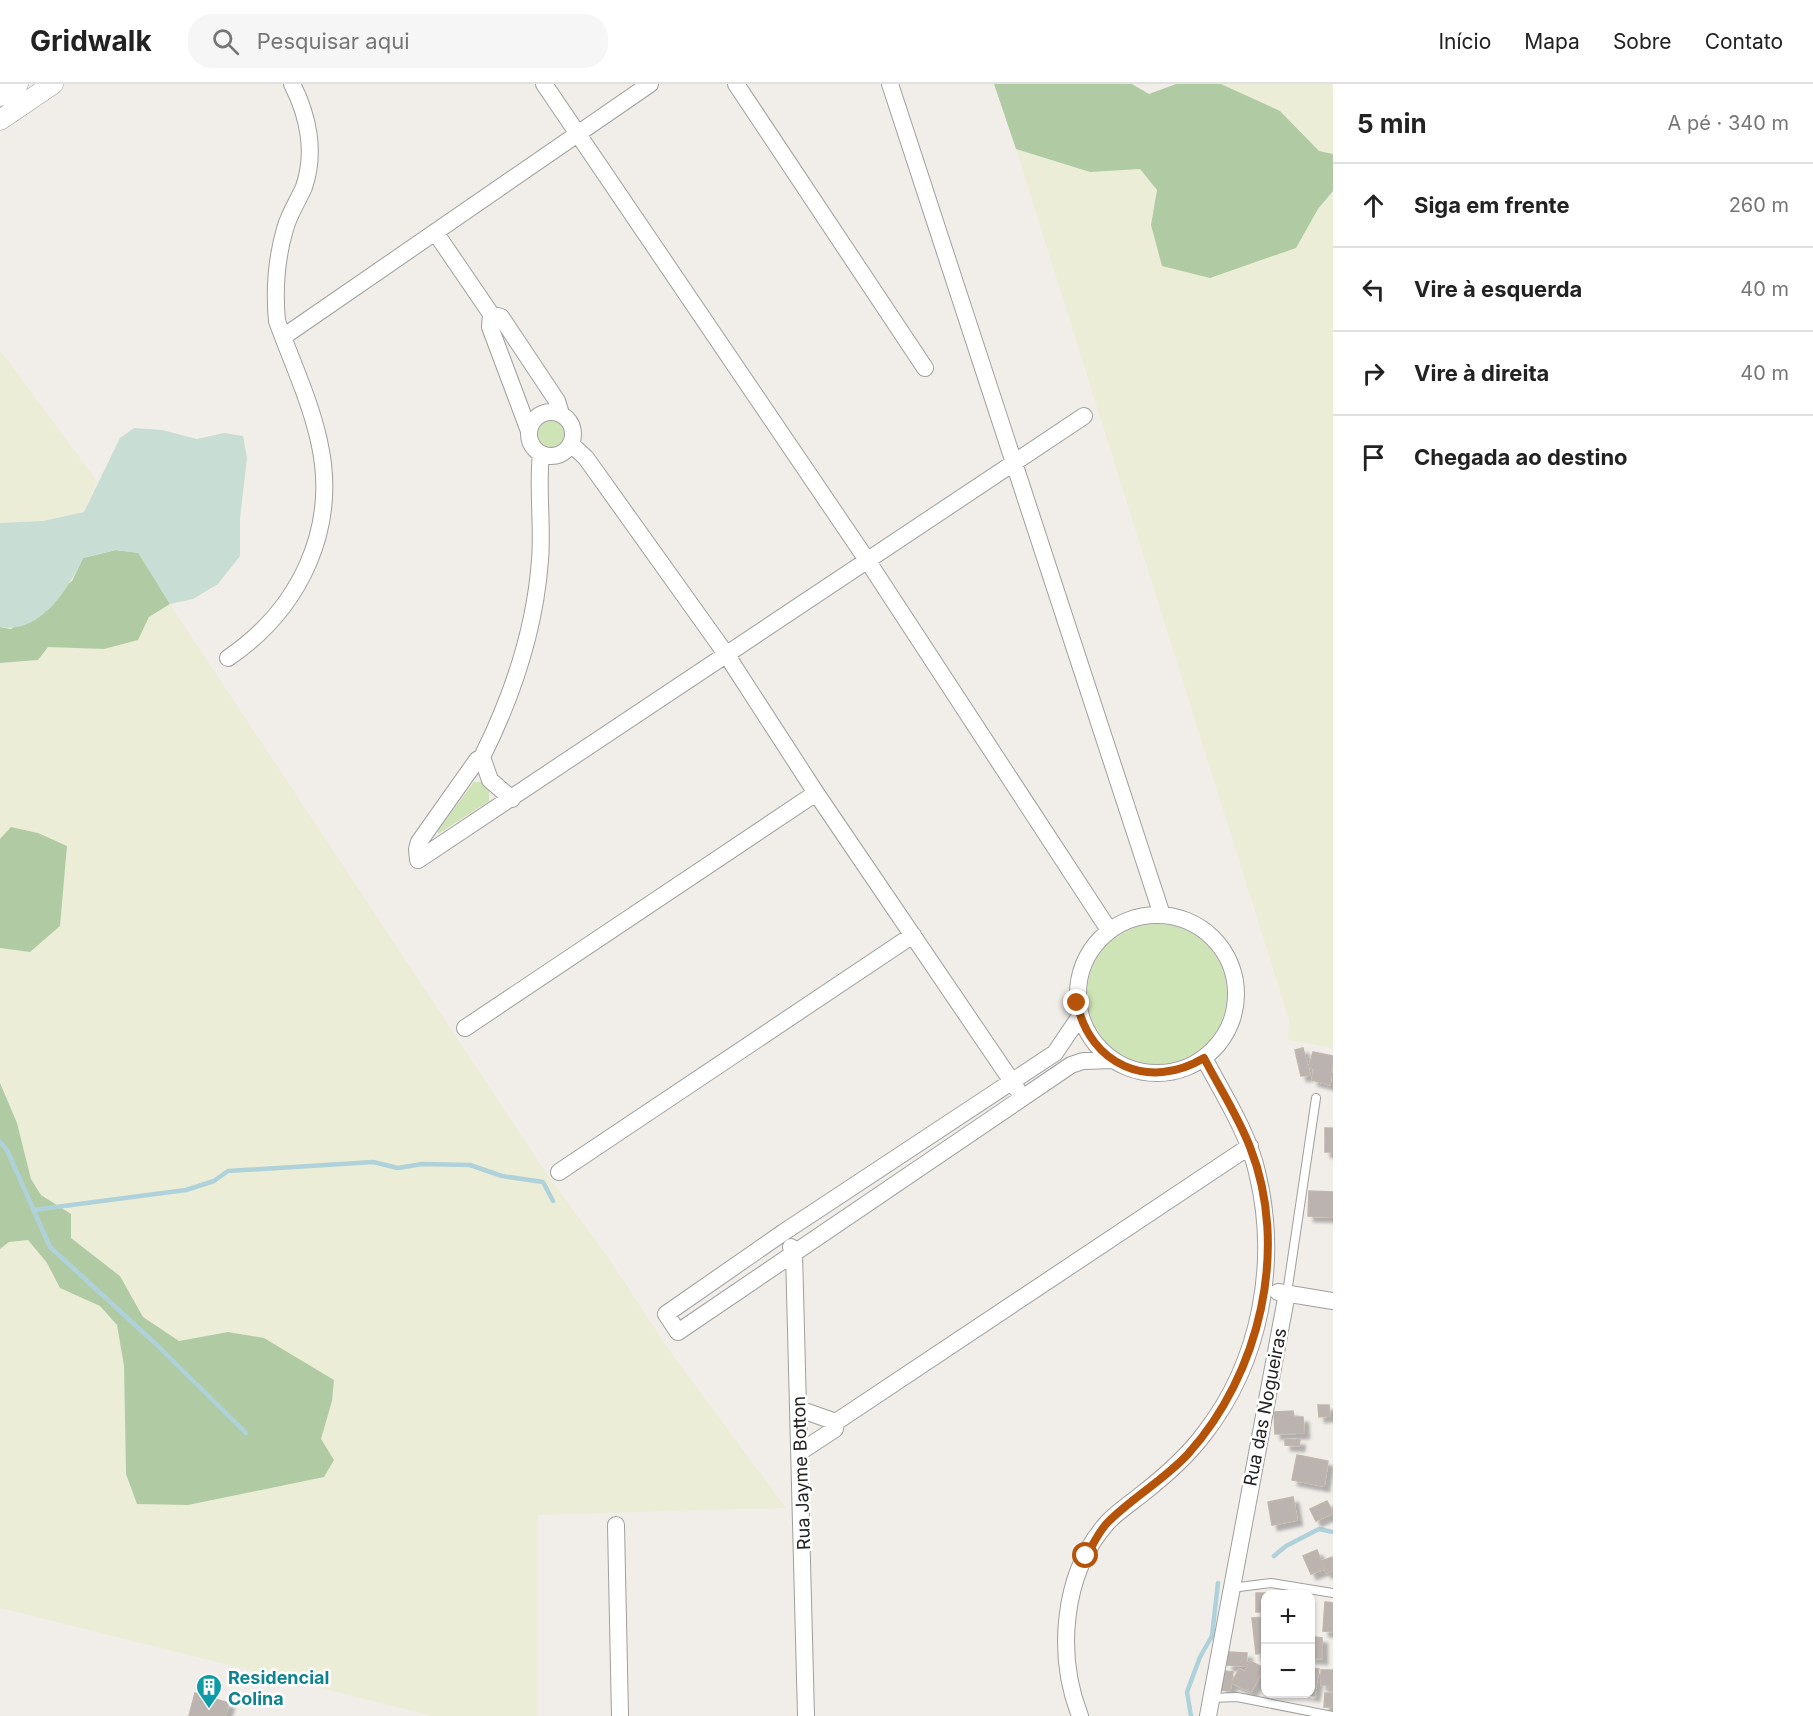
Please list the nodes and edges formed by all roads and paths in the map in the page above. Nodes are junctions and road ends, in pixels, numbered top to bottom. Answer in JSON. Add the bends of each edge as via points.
{"nodes":[{"id":1,"x":18,"y":84,"type":"edge"},
{"id":2,"x":53,"y":84,"type":"edge"},
{"id":3,"x":292,"y":84,"type":"edge"},
{"id":4,"x":544,"y":84,"type":"edge"},
{"id":5,"x":650,"y":84,"type":"edge"},
{"id":6,"x":736,"y":84,"type":"edge"},
{"id":7,"x":890,"y":84,"type":"edge"},
{"id":8,"x":0,"y":96,"type":"edge"},
{"id":9,"x":0,"y":120,"type":"edge"},
{"id":10,"x":578,"y":135,"type":"junction"},
{"id":11,"x":435,"y":232,"type":"junction"},
{"id":12,"x":491,"y":314,"type":"junction"},
{"id":13,"x":283,"y":337,"type":"junction"},
{"id":14,"x":925,"y":368,"type":"dead end"},
{"id":15,"x":561,"y":414,"type":"junction"},
{"id":16,"x":1084,"y":416,"type":"dead end"},
{"id":17,"x":529,"y":431,"type":"junction"},
{"id":18,"x":571,"y":444,"type":"junction"},
{"id":19,"x":541,"y":454,"type":"junction"},
{"id":20,"x":1014,"y":462,"type":"junction"},
{"id":21,"x":867,"y":560,"type":"junction"},
{"id":22,"x":726,"y":654,"type":"junction"},
{"id":23,"x":228,"y":658,"type":"dead end"},
{"id":24,"x":482,"y":757,"type":"junction"},
{"id":25,"x":816,"y":793,"type":"junction"},
{"id":26,"x":512,"y":799,"type":"junction"},
{"id":27,"x":1162,"y":915,"type":"junction"},
{"id":28,"x":1109,"y":930,"type":"junction"},
{"id":29,"x":913,"y":935,"type":"junction"},
{"id":30,"x":1080,"y":1016,"type":"junction"},
{"id":31,"x":465,"y":1028,"type":"dead end"},
{"id":32,"x":1204,"y":1058,"type":"junction"},
{"id":33,"x":1113,"y":1060,"type":"junction"},
{"id":34,"x":1013,"y":1081,"type":"junction"},
{"id":35,"x":1021,"y":1098,"type":"junction"},
{"id":36,"x":1316,"y":1098,"type":"dead end"},
{"id":37,"x":1250,"y":1146,"type":"junction"},
{"id":38,"x":559,"y":1172,"type":"dead end"},
{"id":39,"x":784,"y":1232,"type":"junction"},
{"id":40,"x":794,"y":1253,"type":"junction"},
{"id":41,"x":1264,"y":1292,"type":"junction"},
{"id":42,"x":1287,"y":1293,"type":"junction"},
{"id":43,"x":1333,"y":1301,"type":"edge"},
{"id":44,"x":799,"y":1409,"type":"junction"},
{"id":45,"x":836,"y":1422,"type":"junction"},
{"id":46,"x":800,"y":1452,"type":"junction"},
{"id":47,"x":616,"y":1525,"type":"dead end"},
{"id":48,"x":1230,"y":1588,"type":"junction"},
{"id":49,"x":1333,"y":1593,"type":"edge"},
{"id":50,"x":1211,"y":1698,"type":"junction"},
{"id":51,"x":620,"y":1716,"type":"edge"},
{"id":52,"x":806,"y":1716,"type":"edge"},
{"id":53,"x":1080,"y":1716,"type":"edge"},
{"id":54,"x":1208,"y":1716,"type":"edge"},
{"id":55,"x":1333,"y":1716,"type":"edge"}],
"edges":[{"from":1,"to":8,"type":"street"},
{"from":2,"to":9,"type":"street"},
{"from":3,"to":13,"type":"street","via":[[304,112],[309,157],[277,265],[276,311]]},
{"from":4,"to":10,"type":"street"},
{"from":5,"to":10,"type":"street"},
{"from":6,"to":14,"type":"street"},
{"from":7,"to":20,"type":"street"},
{"from":10,"to":11,"type":"street"},
{"from":10,"to":21,"type":"street"},
{"from":11,"to":12,"type":"street"},
{"from":11,"to":13,"type":"street"},
{"from":12,"to":15,"type":"street","via":[[501,317],[557,401]]},
{"from":12,"to":17,"type":"street","via":[[490,327]]},
{"from":13,"to":23,"type":"street","via":[[319,441],[325,482],[321,523],[310,563],[290,600],[262,632]]},
{"from":15,"to":17,"type":"street","via":[[540,414]]},
{"from":15,"to":18,"type":"street","via":[[573,430]]},
{"from":16,"to":20,"type":"street"},
{"from":17,"to":19,"type":"street","via":[[531,445]]},
{"from":18,"to":19,"type":"street","via":[[555,456]]},
{"from":18,"to":22,"type":"street","via":[[586,458]]},
{"from":19,"to":24,"type":"street","via":[[540,561],[532,620],[507,704]]},
{"from":20,"to":21,"type":"street"},
{"from":20,"to":27,"type":"street"},
{"from":21,"to":22,"type":"street"},
{"from":21,"to":28,"type":"street"},
{"from":22,"to":25,"type":"street"},
{"from":22,"to":26,"type":"street"},
{"from":24,"to":26,"type":"street","via":[[490,780]]},
{"from":24,"to":26,"type":"street","via":[[419,842],[418,860]]},
{"from":25,"to":29,"type":"street"},
{"from":25,"to":31,"type":"street"},
{"from":27,"to":28,"type":"street","via":[[1134,918]]},
{"from":27,"to":32,"type":"street","via":[[1189,921],[1212,936],[1233,971],[1236,999],[1232,1019],[1223,1037]]},
{"from":28,"to":30,"type":"street","via":[[1090,950],[1081,969],[1077,989]]},
{"from":29,"to":34,"type":"street"},
{"from":29,"to":38,"type":"street"},
{"from":30,"to":33,"type":"street","via":[[1093,1041]]},
{"from":30,"to":34,"type":"street","via":[[1055,1053]]},
{"from":32,"to":33,"type":"street","via":[[1179,1070],[1152,1073]]},
{"from":32,"to":37,"type":"street"},
{"from":33,"to":35,"type":"street","via":[[1071,1065]]},
{"from":34,"to":35,"type":"street"},
{"from":34,"to":39,"type":"street"},
{"from":35,"to":40,"type":"street"},
{"from":36,"to":42,"type":"lane","name":"Rua das Nogueiras"},
{"from":37,"to":41,"type":"street","via":[[1266,1220]]},
{"from":37,"to":45,"type":"street"},
{"from":39,"to":40,"type":"street","name":"Rua Jayme Botton"},
{"from":39,"to":40,"type":"street","via":[[666,1314],[678,1332]]},
{"from":40,"to":44,"type":"street","name":"Rua Jayme Botton"},
{"from":41,"to":42,"type":"street"},
{"from":41,"to":53,"type":"street","via":[[1251,1344],[1219,1412],[1171,1471],[1108,1522],[1078,1575],[1068,1614],[1066,1644]]},
{"from":42,"to":43,"type":"street"},
{"from":42,"to":48,"type":"street","name":"Rua das Nogueiras"},
{"from":44,"to":45,"type":"street"},
{"from":44,"to":46,"type":"street","name":"Rua Jayme Botton"},
{"from":45,"to":46,"type":"street","via":[[835,1429]]},
{"from":46,"to":52,"type":"street","name":"Rua Jayme Botton"},
{"from":47,"to":51,"type":"street"},
{"from":48,"to":49,"type":"lane","via":[[1271,1583]]},
{"from":48,"to":50,"type":"street","name":"Rua das Nogueiras"},
{"from":50,"to":54,"type":"street","name":"Rua das Nogueiras"},
{"from":50,"to":55,"type":"lane","via":[[1237,1697]]}]}
